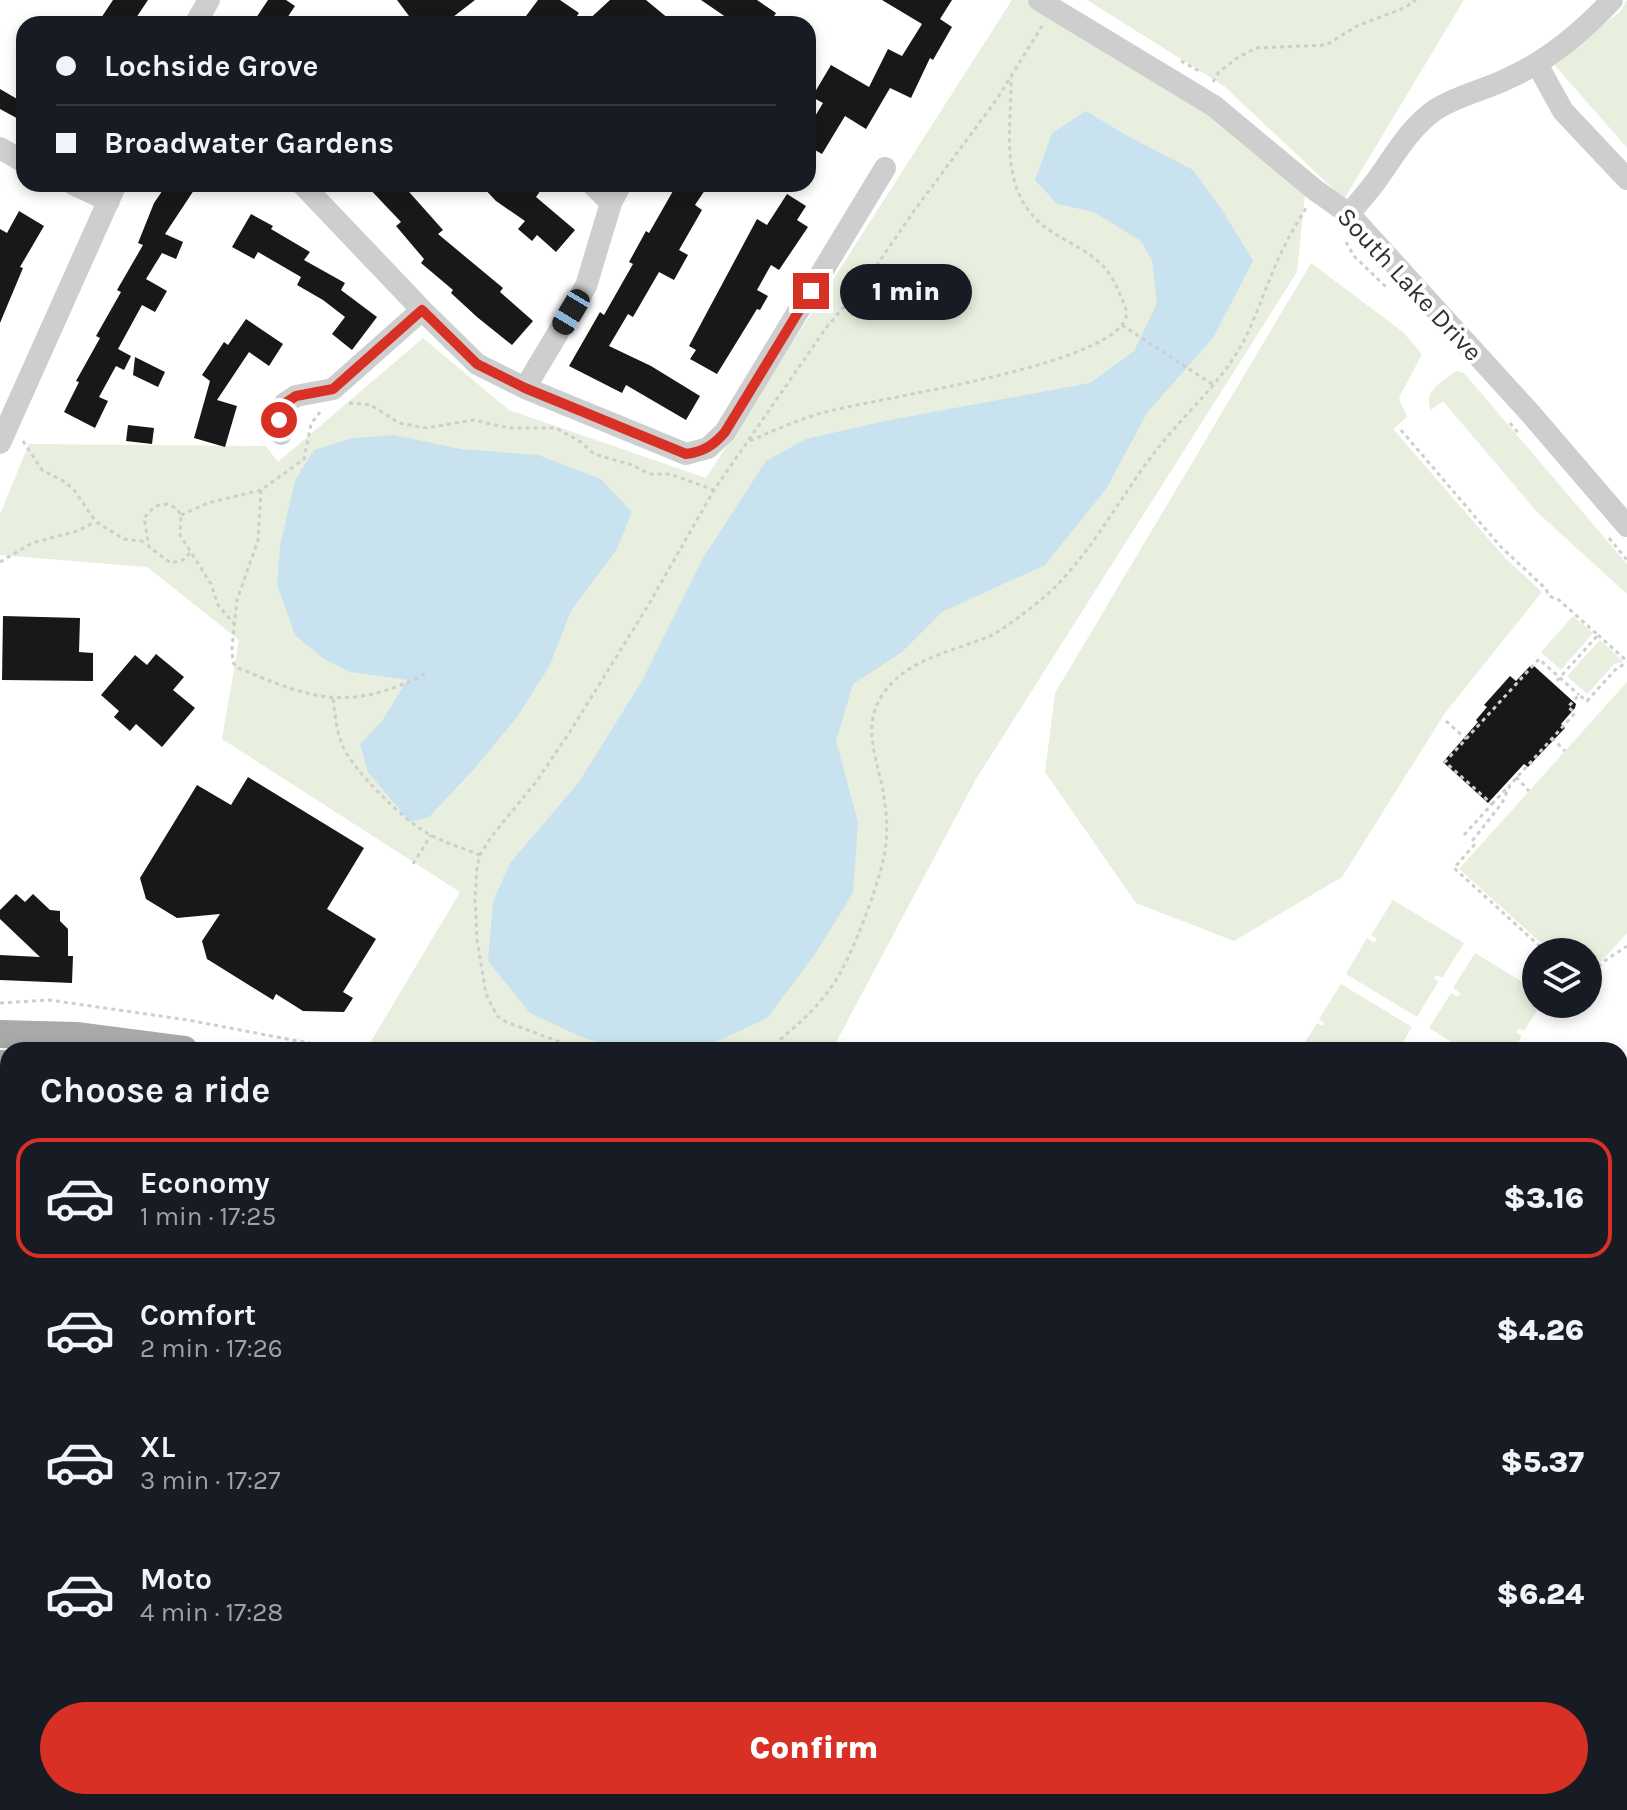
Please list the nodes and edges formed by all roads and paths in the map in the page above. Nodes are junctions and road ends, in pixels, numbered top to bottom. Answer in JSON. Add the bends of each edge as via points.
{"nodes":[{"id":1,"x":1416,"y":0,"type":"edge"},
{"id":2,"x":1612,"y":0,"type":"edge"},
{"id":3,"x":1043,"y":9,"type":"edge"},
{"id":4,"x":1179,"y":60,"type":"dead end"},
{"id":5,"x":1537,"y":64,"type":"junction"},
{"id":6,"x":1011,"y":78,"type":"junction"},
{"id":7,"x":885,"y":168,"type":"dead end"},
{"id":8,"x":1627,"y":179,"type":"edge"},
{"id":9,"x":1315,"y":190,"type":"junction"},
{"id":10,"x":112,"y":192,"type":"edge"},
{"id":11,"x":310,"y":192,"type":"edge"},
{"id":12,"x":616,"y":194,"type":"edge"},
{"id":13,"x":1345,"y":223,"type":"junction"},
{"id":14,"x":1395,"y":295,"type":"dead end"},
{"id":15,"x":422,"y":310,"type":"junction"},
{"id":16,"x":1122,"y":325,"type":"junction"},
{"id":17,"x":1215,"y":386,"type":"junction"},
{"id":18,"x":525,"y":388,"type":"junction"},
{"id":19,"x":335,"y":395,"type":"junction"},
{"id":20,"x":1401,"y":430,"type":"dead end"},
{"id":21,"x":281,"y":434,"type":"dead end"},
{"id":22,"x":8,"y":440,"type":"edge"},
{"id":23,"x":748,"y":441,"type":"junction"},
{"id":24,"x":261,"y":490,"type":"junction"},
{"id":25,"x":714,"y":490,"type":"junction"},
{"id":26,"x":181,"y":515,"type":"junction"},
{"id":27,"x":96,"y":522,"type":"junction"},
{"id":28,"x":1627,"y":526,"type":"edge"},
{"id":29,"x":147,"y":542,"type":"junction"},
{"id":30,"x":190,"y":553,"type":"junction"},
{"id":31,"x":0,"y":562,"type":"edge"},
{"id":32,"x":235,"y":625,"type":"junction"},
{"id":33,"x":1598,"y":635,"type":"junction"},
{"id":34,"x":1627,"y":661,"type":"edge"},
{"id":35,"x":427,"y":672,"type":"dead end"},
{"id":36,"x":1560,"y":677,"type":"junction"},
{"id":37,"x":1554,"y":684,"type":"dead end"},
{"id":38,"x":1579,"y":695,"type":"junction"},
{"id":39,"x":333,"y":699,"type":"junction"},
{"id":40,"x":1446,"y":721,"type":"dead end"},
{"id":41,"x":1552,"y":738,"type":"junction"},
{"id":42,"x":1466,"y":739,"type":"junction"},
{"id":43,"x":1565,"y":751,"type":"dead end"},
{"id":44,"x":1516,"y":777,"type":"junction"},
{"id":45,"x":1510,"y":785,"type":"junction"},
{"id":46,"x":1529,"y":791,"type":"dead end"},
{"id":47,"x":1492,"y":804,"type":"junction"},
{"id":48,"x":431,"y":835,"type":"junction"},
{"id":49,"x":1464,"y":835,"type":"dead end"},
{"id":50,"x":480,"y":855,"type":"junction"},
{"id":51,"x":413,"y":864,"type":"dead end"},
{"id":52,"x":1531,"y":938,"type":"edge"},
{"id":53,"x":1627,"y":946,"type":"edge"},
{"id":54,"x":1602,"y":963,"type":"edge"},
{"id":55,"x":0,"y":1003,"type":"edge"},
{"id":56,"x":0,"y":1034,"type":"edge"},
{"id":57,"x":122,"y":1042,"type":"edge"},
{"id":58,"x":304,"y":1042,"type":"edge"},
{"id":59,"x":560,"y":1042,"type":"edge"},
{"id":60,"x":776,"y":1042,"type":"edge"}],
"edges":[{"from":1,"to":4,"type":"path","via":[[1326,45],[1256,48],[1219,72],[1213,83]]},
{"from":2,"to":5,"type":"street"},
{"from":3,"to":6,"type":"path"},
{"from":3,"to":9,"type":"street","name":"South Lake Drive","via":[[1214,106]]},
{"from":5,"to":8,"type":"street","via":[[1563,111]]},
{"from":5,"to":13,"type":"street","via":[[1433,111],[1403,141]]},
{"from":6,"to":16,"type":"path","via":[[1007,143],[1022,201],[1036,219],[1108,272],[1127,310]]},
{"from":6,"to":23,"type":"path"},
{"from":7,"to":18,"type":"street","via":[[714,444],[686,454]]},
{"from":9,"to":13,"type":"street","name":"South Lake Drive"},
{"from":9,"to":17,"type":"path","via":[[1246,335]]},
{"from":10,"to":22,"type":"street"},
{"from":11,"to":15,"type":"street"},
{"from":12,"to":18,"type":"street","via":[[586,286]]},
{"from":13,"to":14,"type":"path","via":[[1354,256]]},
{"from":13,"to":28,"type":"street","name":"South Lake Drive","via":[[1530,413]]},
{"from":15,"to":18,"type":"street","via":[[477,364]]},
{"from":15,"to":19,"type":"street"},
{"from":16,"to":17,"type":"path"},
{"from":16,"to":23,"type":"path","via":[[1101,340],[1015,373],[817,414]]},
{"from":17,"to":60,"type":"path","via":[[1156,450],[1056,587],[993,634],[942,652],[887,687],[871,728],[884,794],[884,856],[834,983]]},
{"from":19,"to":21,"type":"street","via":[[296,396],[284,404]]},
{"from":19,"to":24,"type":"path","via":[[311,424],[304,459]]},
{"from":19,"to":25,"type":"path","via":[[371,405],[399,423],[426,428],[473,420],[509,428],[556,428],[594,454]]},
{"from":20,"to":33,"type":"path","via":[[1500,546],[1549,596]]},
{"from":22,"to":27,"type":"path","via":[[29,449],[42,470],[74,490]]},
{"from":23,"to":25,"type":"path"},
{"from":24,"to":26,"type":"path"},
{"from":24,"to":32,"type":"path","via":[[258,540],[237,600]]},
{"from":25,"to":50,"type":"path","via":[[571,730]]},
{"from":26,"to":29,"type":"path","via":[[167,504],[153,508],[144,518]]},
{"from":26,"to":30,"type":"path","via":[[179,529]]},
{"from":27,"to":29,"type":"path","via":[[124,539]]},
{"from":27,"to":31,"type":"path","via":[[32,543]]},
{"from":29,"to":30,"type":"path","via":[[171,563]]},
{"from":30,"to":32,"type":"path"},
{"from":32,"to":39,"type":"path","via":[[236,667]]},
{"from":33,"to":34,"type":"path"},
{"from":33,"to":36,"type":"path"},
{"from":34,"to":38,"type":"path","via":[[1587,701]]},
{"from":35,"to":39,"type":"path","via":[[382,692]]},
{"from":36,"to":37,"type":"path"},
{"from":36,"to":38,"type":"path"},
{"from":36,"to":42,"type":"path","via":[[1539,659]]},
{"from":38,"to":41,"type":"path","via":[[1568,707],[1575,713]]},
{"from":39,"to":48,"type":"path","via":[[341,744],[351,761],[385,798]]},
{"from":40,"to":42,"type":"path"},
{"from":41,"to":43,"type":"path"},
{"from":41,"to":44,"type":"path"},
{"from":42,"to":47,"type":"path","via":[[1445,762]]},
{"from":44,"to":45,"type":"path"},
{"from":44,"to":46,"type":"path"},
{"from":45,"to":47,"type":"path"},
{"from":45,"to":52,"type":"path","via":[[1454,868]]},
{"from":47,"to":49,"type":"path"},
{"from":48,"to":50,"type":"path"},
{"from":48,"to":51,"type":"path"},
{"from":50,"to":59,"type":"path","via":[[477,940],[490,1006],[506,1022]]},
{"from":53,"to":54,"type":"path"},
{"from":55,"to":58,"type":"path","via":[[49,1000]]},
{"from":56,"to":57,"type":"main road"}]}
